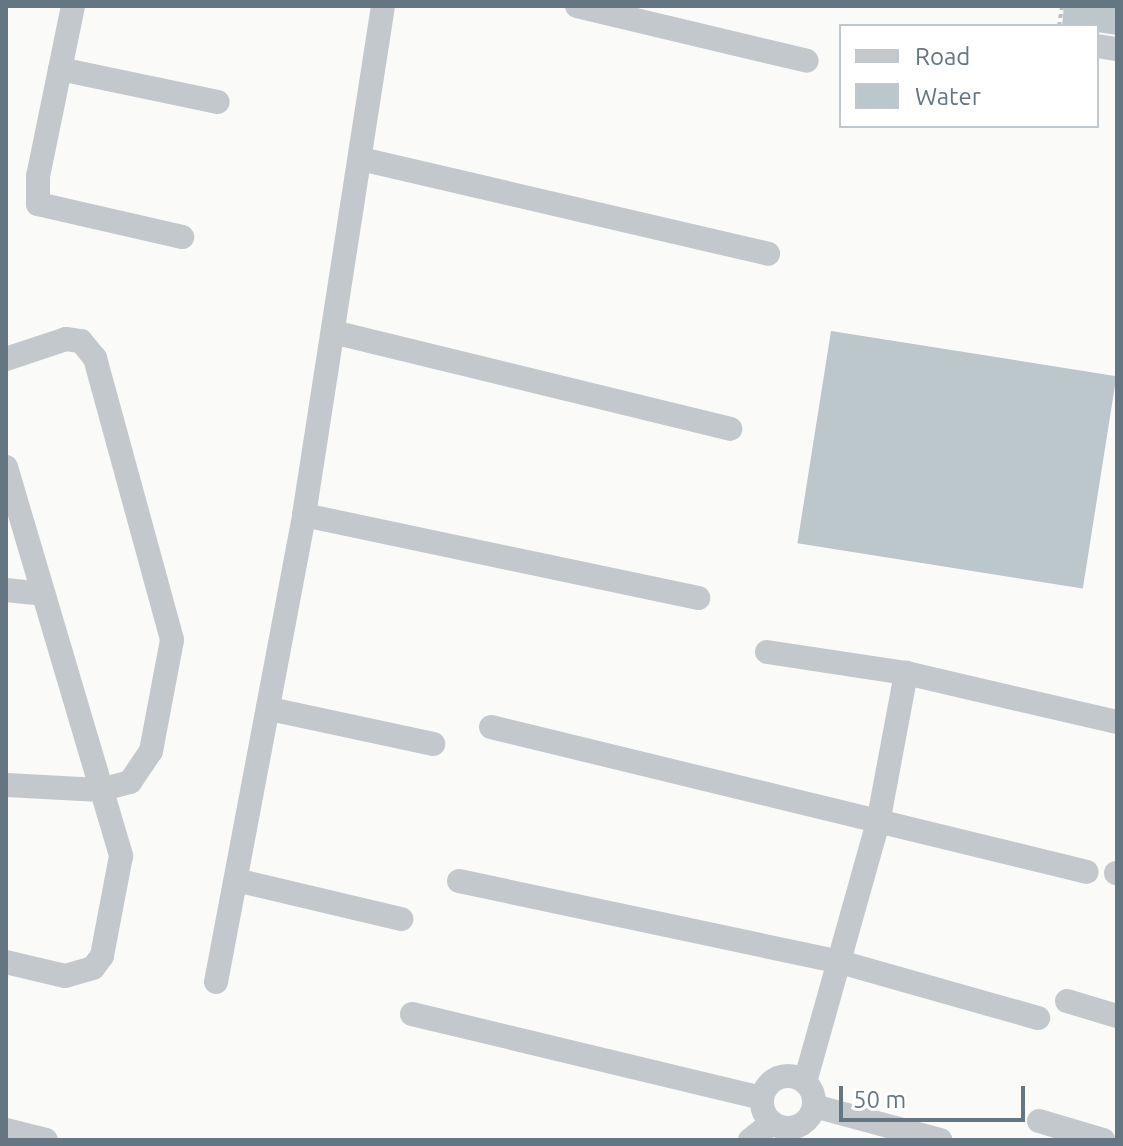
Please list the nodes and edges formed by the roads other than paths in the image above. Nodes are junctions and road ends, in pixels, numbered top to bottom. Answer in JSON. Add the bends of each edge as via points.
{"nodes":[{"id":1,"x":73,"y":6,"type":"edge"},
{"id":2,"x":383,"y":6,"type":"edge"},
{"id":3,"x":577,"y":6,"type":"edge"},
{"id":4,"x":807,"y":61,"type":"dead end"},
{"id":5,"x":60,"y":69,"type":"junction"},
{"id":6,"x":218,"y":102,"type":"dead end"},
{"id":7,"x":361,"y":159,"type":"junction"},
{"id":8,"x":182,"y":237,"type":"dead end"},
{"id":9,"x":768,"y":254,"type":"dead end"},
{"id":10,"x":333,"y":332,"type":"junction"},
{"id":11,"x":6,"y":359,"type":"edge"},
{"id":12,"x":730,"y":429,"type":"dead end"},
{"id":13,"x":6,"y":467,"type":"edge"},
{"id":14,"x":304,"y":515,"type":"junction"},
{"id":15,"x":6,"y":590,"type":"edge"},
{"id":16,"x":43,"y":594,"type":"junction"},
{"id":17,"x":698,"y":598,"type":"dead end"},
{"id":18,"x":767,"y":652,"type":"dead end"},
{"id":19,"x":906,"y":673,"type":"junction"},
{"id":20,"x":270,"y":709,"type":"junction"},
{"id":21,"x":1117,"y":722,"type":"edge"},
{"id":22,"x":491,"y":727,"type":"dead end"},
{"id":23,"x":433,"y":744,"type":"dead end"},
{"id":24,"x":6,"y":785,"type":"edge"},
{"id":25,"x":100,"y":790,"type":"junction"},
{"id":26,"x":878,"y":823,"type":"junction"},
{"id":27,"x":1087,"y":872,"type":"dead end"},
{"id":28,"x":236,"y":880,"type":"junction"},
{"id":29,"x":459,"y":881,"type":"dead end"},
{"id":30,"x":401,"y":919,"type":"dead end"},
{"id":31,"x":6,"y":962,"type":"edge"},
{"id":32,"x":840,"y":962,"type":"junction"},
{"id":33,"x":216,"y":982,"type":"dead end"},
{"id":34,"x":1067,"y":1001,"type":"dead end"},
{"id":35,"x":412,"y":1014,"type":"dead end"},
{"id":36,"x":1117,"y":1016,"type":"edge"},
{"id":37,"x":1038,"y":1018,"type":"dead end"},
{"id":38,"x":805,"y":1082,"type":"junction"},
{"id":39,"x":762,"y":1098,"type":"junction"},
{"id":40,"x":814,"y":1106,"type":"junction"},
{"id":41,"x":1039,"y":1121,"type":"dead end"},
{"id":42,"x":772,"y":1123,"type":"junction"},
{"id":43,"x":6,"y":1130,"type":"edge"},
{"id":44,"x":46,"y":1140,"type":"edge"},
{"id":45,"x":750,"y":1140,"type":"edge"},
{"id":46,"x":940,"y":1140,"type":"edge"},
{"id":47,"x":1103,"y":1140,"type":"edge"}],
"edges":[{"from":1,"to":5,"type":"street"},
{"from":2,"to":7,"type":"street"},
{"from":3,"to":4,"type":"street"},
{"from":5,"to":6,"type":"street"},
{"from":5,"to":8,"type":"street","via":[[38,176],[38,204]]},
{"from":7,"to":9,"type":"street"},
{"from":7,"to":10,"type":"street"},
{"from":10,"to":12,"type":"street"},
{"from":10,"to":14,"type":"street"},
{"from":11,"to":25,"type":"street","via":[[66,339],[81,341],[95,358],[170,624],[171,656],[151,751],[130,782]]},
{"from":13,"to":16,"type":"street"},
{"from":14,"to":17,"type":"street"},
{"from":14,"to":20,"type":"street"},
{"from":15,"to":16,"type":"street"},
{"from":16,"to":25,"type":"street"},
{"from":18,"to":19,"type":"street"},
{"from":19,"to":21,"type":"street"},
{"from":19,"to":26,"type":"street"},
{"from":20,"to":23,"type":"street"},
{"from":20,"to":28,"type":"street"},
{"from":22,"to":26,"type":"street"},
{"from":24,"to":25,"type":"street"},
{"from":25,"to":31,"type":"street","via":[[121,856],[102,956],[93,968],[65,976]]},
{"from":26,"to":27,"type":"street"},
{"from":26,"to":32,"type":"street"},
{"from":28,"to":30,"type":"street"},
{"from":28,"to":33,"type":"street"},
{"from":29,"to":32,"type":"street"},
{"from":32,"to":37,"type":"street"},
{"from":32,"to":38,"type":"street"},
{"from":34,"to":36,"type":"street"},
{"from":35,"to":39,"type":"street"},
{"from":38,"to":39,"type":"street","via":[[778,1078]]},
{"from":38,"to":40,"type":"street"},
{"from":39,"to":42,"type":"street"},
{"from":40,"to":42,"type":"street","via":[[806,1122],[789,1128]]},
{"from":40,"to":46,"type":"street"},
{"from":41,"to":47,"type":"street"},
{"from":42,"to":45,"type":"street"},
{"from":43,"to":44,"type":"street"}]}
